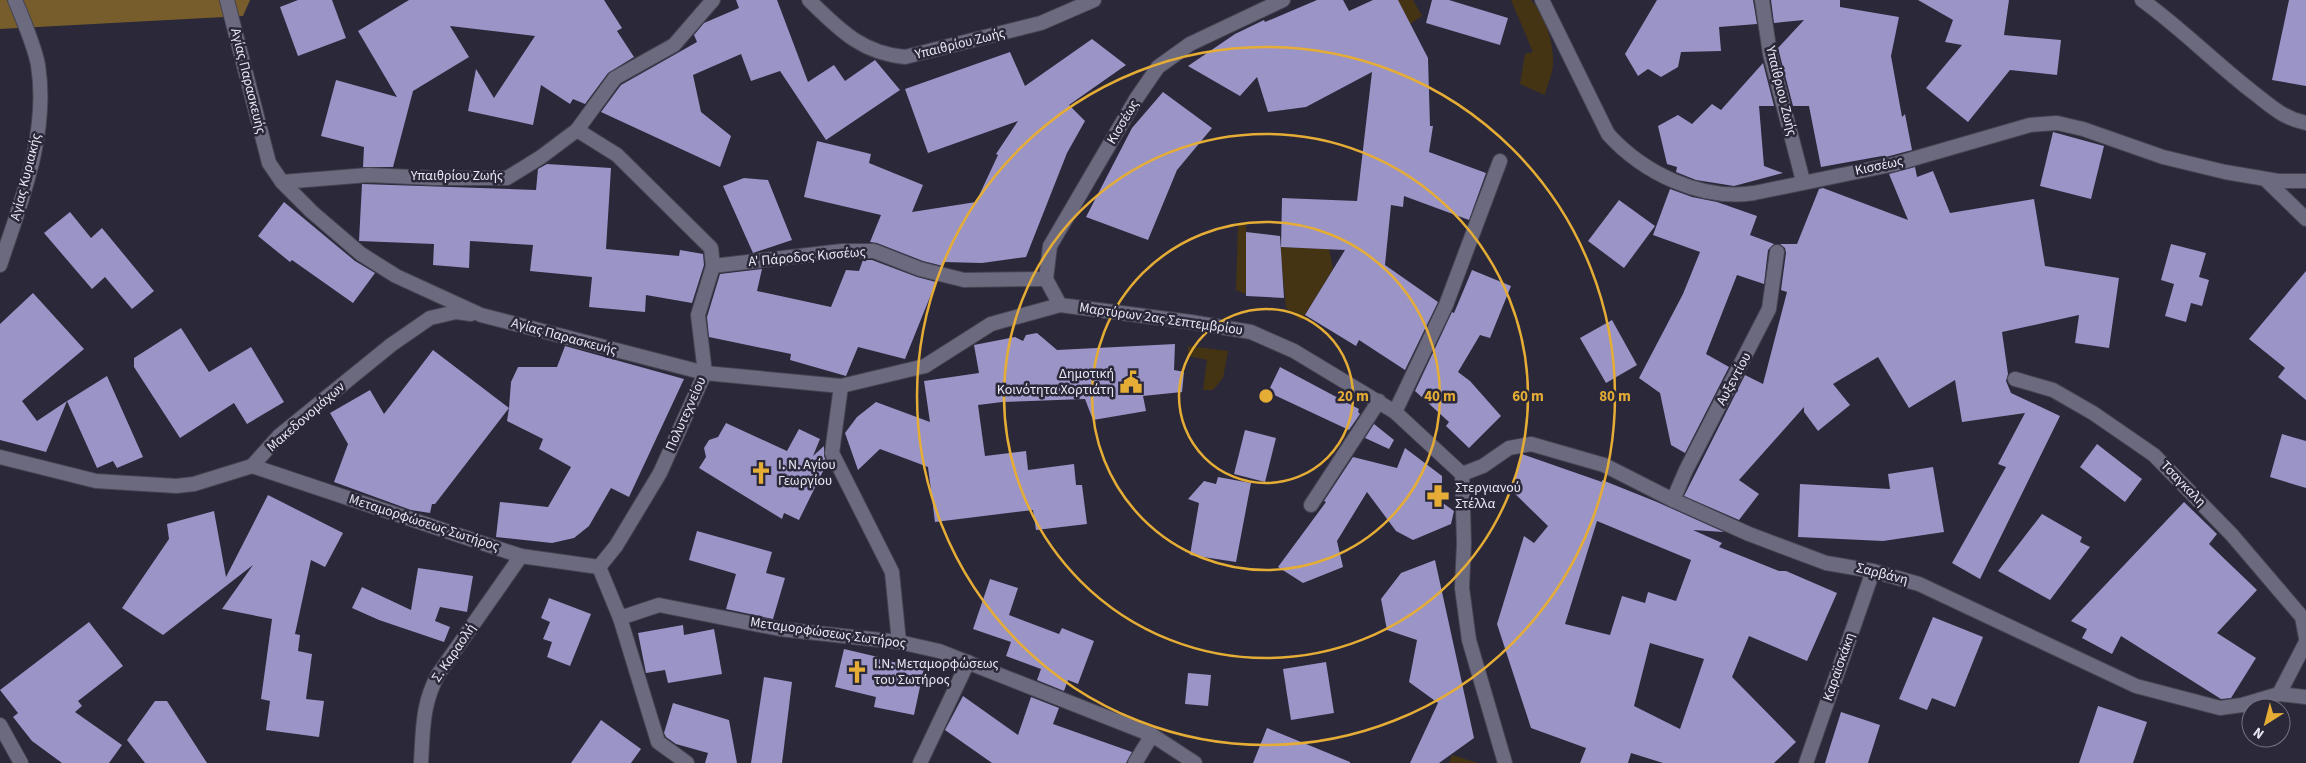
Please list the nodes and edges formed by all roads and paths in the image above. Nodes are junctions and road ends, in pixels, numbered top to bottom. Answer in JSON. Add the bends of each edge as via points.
{"nodes":[{"id":1,"x":15,"y":0,"type":"edge"},
{"id":2,"x":227,"y":0,"type":"edge"},
{"id":3,"x":713,"y":0,"type":"edge"},
{"id":4,"x":809,"y":0,"type":"edge"},
{"id":5,"x":1094,"y":0,"type":"edge"},
{"id":6,"x":1283,"y":0,"type":"edge"},
{"id":7,"x":1542,"y":0,"type":"edge"},
{"id":8,"x":1762,"y":0,"type":"edge"},
{"id":9,"x":2142,"y":0,"type":"edge"},
{"id":10,"x":2306,"y":123,"type":"edge"},
{"id":11,"x":577,"y":130,"type":"junction"},
{"id":12,"x":1500,"y":161,"type":"dead end"},
{"id":13,"x":2265,"y":179,"type":"junction"},
{"id":14,"x":1803,"y":181,"type":"junction"},
{"id":15,"x":2306,"y":181,"type":"edge"},
{"id":16,"x":282,"y":182,"type":"junction"},
{"id":17,"x":2306,"y":219,"type":"edge"},
{"id":18,"x":1776,"y":252,"type":"dead end"},
{"id":19,"x":0,"y":265,"type":"edge"},
{"id":20,"x":713,"y":266,"type":"junction"},
{"id":21,"x":1046,"y":279,"type":"junction"},
{"id":22,"x":1060,"y":305,"type":"junction"},
{"id":23,"x":481,"y":315,"type":"junction"},
{"id":24,"x":705,"y":373,"type":"junction"},
{"id":25,"x":2016,"y":379,"type":"dead end"},
{"id":26,"x":842,"y":386,"type":"junction"},
{"id":27,"x":1379,"y":401,"type":"junction"},
{"id":28,"x":1395,"y":412,"type":"junction"},
{"id":29,"x":0,"y":457,"type":"edge"},
{"id":30,"x":252,"y":466,"type":"junction"},
{"id":31,"x":1462,"y":474,"type":"junction"},
{"id":32,"x":1673,"y":500,"type":"junction"},
{"id":33,"x":1311,"y":505,"type":"dead end"},
{"id":34,"x":521,"y":556,"type":"junction"},
{"id":35,"x":599,"y":567,"type":"junction"},
{"id":36,"x":1873,"y":570,"type":"junction"},
{"id":37,"x":620,"y":618,"type":"junction"},
{"id":38,"x":2306,"y":640,"type":"edge"},
{"id":39,"x":899,"y":642,"type":"junction"},
{"id":40,"x":968,"y":662,"type":"junction"},
{"id":41,"x":2279,"y":694,"type":"junction"},
{"id":42,"x":2306,"y":697,"type":"edge"},
{"id":43,"x":0,"y":725,"type":"edge"},
{"id":44,"x":1152,"y":736,"type":"junction"},
{"id":45,"x":21,"y":763,"type":"edge"},
{"id":46,"x":421,"y":763,"type":"edge"},
{"id":47,"x":687,"y":763,"type":"edge"},
{"id":48,"x":920,"y":763,"type":"edge"},
{"id":49,"x":1135,"y":763,"type":"edge"},
{"id":50,"x":1195,"y":763,"type":"edge"},
{"id":51,"x":1505,"y":763,"type":"edge"},
{"id":52,"x":1806,"y":763,"type":"edge"}],
"edges":[{"from":1,"to":19,"type":"street","name":"Αγίας Κυριακής","via":[[38,64],[41,108],[34,154]]},
{"from":2,"to":16,"type":"street","name":"Αγίας Παρασκευής","via":[[269,163]]},
{"from":3,"to":11,"type":"street","name":"Υπαιθρίου Ζωής","via":[[674,45],[614,78]]},
{"from":4,"to":5,"type":"street","name":"Υπαιθρίου Ζωής","via":[[840,31],[859,44],[890,56],[905,57],[1041,23]]},
{"from":6,"to":21,"type":"street","name":"Κισσέως","via":[[1190,44],[1158,67],[1050,246]]},
{"from":7,"to":14,"type":"street","name":"Κισσέως","via":[[1608,134],[1639,163],[1706,192],[1733,196]]},
{"from":8,"to":14,"type":"street","name":"Υπαίθριου Ζωής","via":[[1770,54]]},
{"from":9,"to":10,"type":"street","via":[[2289,119]]},
{"from":11,"to":16,"type":"street","name":"Υπαιθρίου Ζωής","via":[[507,178],[368,175]]},
{"from":11,"to":20,"type":"street","via":[[617,155],[711,248]]},
{"from":12,"to":28,"type":"street","via":[[1446,305]]},
{"from":13,"to":14,"type":"street","name":"Κισσέως","via":[[2163,157],[2056,122],[2030,125],[1895,164]]},
{"from":13,"to":15,"type":"street","name":"Κισσέως"},
{"from":13,"to":17,"type":"street"},
{"from":16,"to":23,"type":"street","name":"Αγίας Παρασκευής","via":[[361,254],[396,276]]},
{"from":18,"to":32,"type":"street","name":"Αυξεντίου","via":[[1769,310]]},
{"from":20,"to":21,"type":"street","name":"Α' Πάροδος Κισσέως","via":[[842,251],[874,251],[920,269],[964,280]]},
{"from":20,"to":24,"type":"street","name":"Πολυτεχνείου","via":[[698,315]]},
{"from":21,"to":22,"type":"street"},
{"from":22,"to":26,"type":"street","name":"Αγίας Παρασκευής","via":[[991,324],[925,366]]},
{"from":22,"to":27,"type":"street","name":"Μαρτύρων 2ας Σεπτεμβρίου","via":[[1252,332],[1294,351]]},
{"from":23,"to":24,"type":"street","name":"Αγίας Παρασκευής"},
{"from":23,"to":30,"type":"street","name":"Μακεδονομάχων","via":[[456,312],[430,318],[391,345],[279,436]]},
{"from":24,"to":26,"type":"street","name":"Αγίας Παρασκευής"},
{"from":24,"to":35,"type":"street","name":"Πολυτεχνείου","via":[[660,472],[616,546]]},
{"from":25,"to":38,"type":"street","name":"Τσαγκαλη","via":[[2053,390],[2154,455],[2232,534],[2302,616]]},
{"from":26,"to":39,"type":"street","via":[[832,452],[892,572]]},
{"from":27,"to":28,"type":"street","name":"Μαρτύρων 2ας Σεπτεμβρίου"},
{"from":27,"to":33,"type":"street"},
{"from":28,"to":31,"type":"street","name":"Μαρτύρων 2ας Σεπτεμβρίου"},
{"from":29,"to":30,"type":"street","via":[[96,481],[176,486],[194,484]]},
{"from":30,"to":34,"type":"street","name":"Μεταμορφώσεως Σωτήρος"},
{"from":31,"to":32,"type":"street","name":"Σαρβάνη","via":[[1483,466],[1509,448],[1531,444],[1604,465]]},
{"from":31,"to":51,"type":"street","via":[[1462,588],[1469,640]]},
{"from":32,"to":36,"type":"street","name":"Σαρβάνη","via":[[1749,534],[1826,563]]},
{"from":34,"to":35,"type":"street","name":"Μεταμορφώσεως Σωτήρος"},
{"from":34,"to":46,"type":"street","name":"Σ. Καραολή","via":[[428,692]]},
{"from":35,"to":37,"type":"street"},
{"from":36,"to":41,"type":"street","name":"Σαρβάνη","via":[[1920,584],[2136,686],[2220,708]]},
{"from":36,"to":52,"type":"street","name":"Καραϊσκάκη"},
{"from":37,"to":39,"type":"street","name":"Μεταμορφώσεως Σωτήρος","via":[[659,605],[780,629]]},
{"from":37,"to":47,"type":"street","via":[[658,742]]},
{"from":38,"to":41,"type":"street"},
{"from":39,"to":40,"type":"street","name":"Μεταμορφώσεως Σωτήρος"},
{"from":40,"to":44,"type":"street","name":"Μεταμορφώσεως Σωτήρος"},
{"from":40,"to":48,"type":"street"},
{"from":41,"to":42,"type":"street","name":"Σαρβάνη"},
{"from":43,"to":45,"type":"street"},
{"from":44,"to":49,"type":"street"},
{"from":44,"to":50,"type":"street","name":"Μεταμορφώσεως Σωτήρος"}]}
